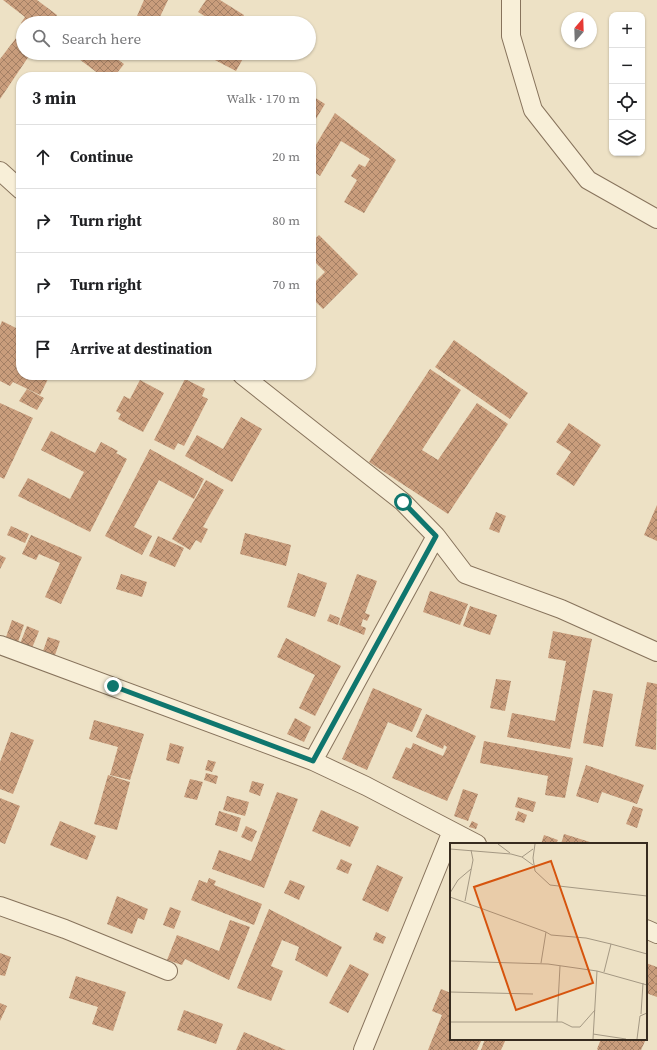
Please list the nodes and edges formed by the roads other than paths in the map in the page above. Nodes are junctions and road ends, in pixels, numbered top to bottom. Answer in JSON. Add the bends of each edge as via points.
{"nodes":[{"id":1,"x":511,"y":0,"type":"edge"},
{"id":2,"x":0,"y":171,"type":"edge"},
{"id":3,"x":16,"y":185,"type":"edge"},
{"id":4,"x":657,"y":219,"type":"edge"},
{"id":5,"x":248,"y":380,"type":"edge"},
{"id":6,"x":436,"y":536,"type":"junction"},
{"id":7,"x":0,"y":645,"type":"edge"},
{"id":8,"x":657,"y":652,"type":"edge"},
{"id":9,"x":313,"y":761,"type":"junction"},
{"id":10,"x":452,"y":831,"type":"junction"},
{"id":11,"x":475,"y":843,"type":"edge"},
{"id":12,"x":0,"y":906,"type":"edge"},
{"id":13,"x":647,"y":929,"type":"edge"},
{"id":14,"x":657,"y":934,"type":"edge"},
{"id":15,"x":168,"y":970,"type":"dead end"},
{"id":16,"x":363,"y":1050,"type":"edge"}],
"edges":[{"from":1,"to":4,"type":"street","via":[[511,36],[533,110],[588,180]]},
{"from":2,"to":3,"type":"street"},
{"from":5,"to":6,"type":"street","via":[[403,502]]},
{"from":6,"to":8,"type":"street","via":[[465,574],[561,608]]},
{"from":6,"to":9,"type":"street"},
{"from":7,"to":9,"type":"street"},
{"from":9,"to":10,"type":"street"},
{"from":10,"to":11,"type":"street"},
{"from":10,"to":16,"type":"street"},
{"from":12,"to":15,"type":"street"},
{"from":13,"to":14,"type":"street"}]}
